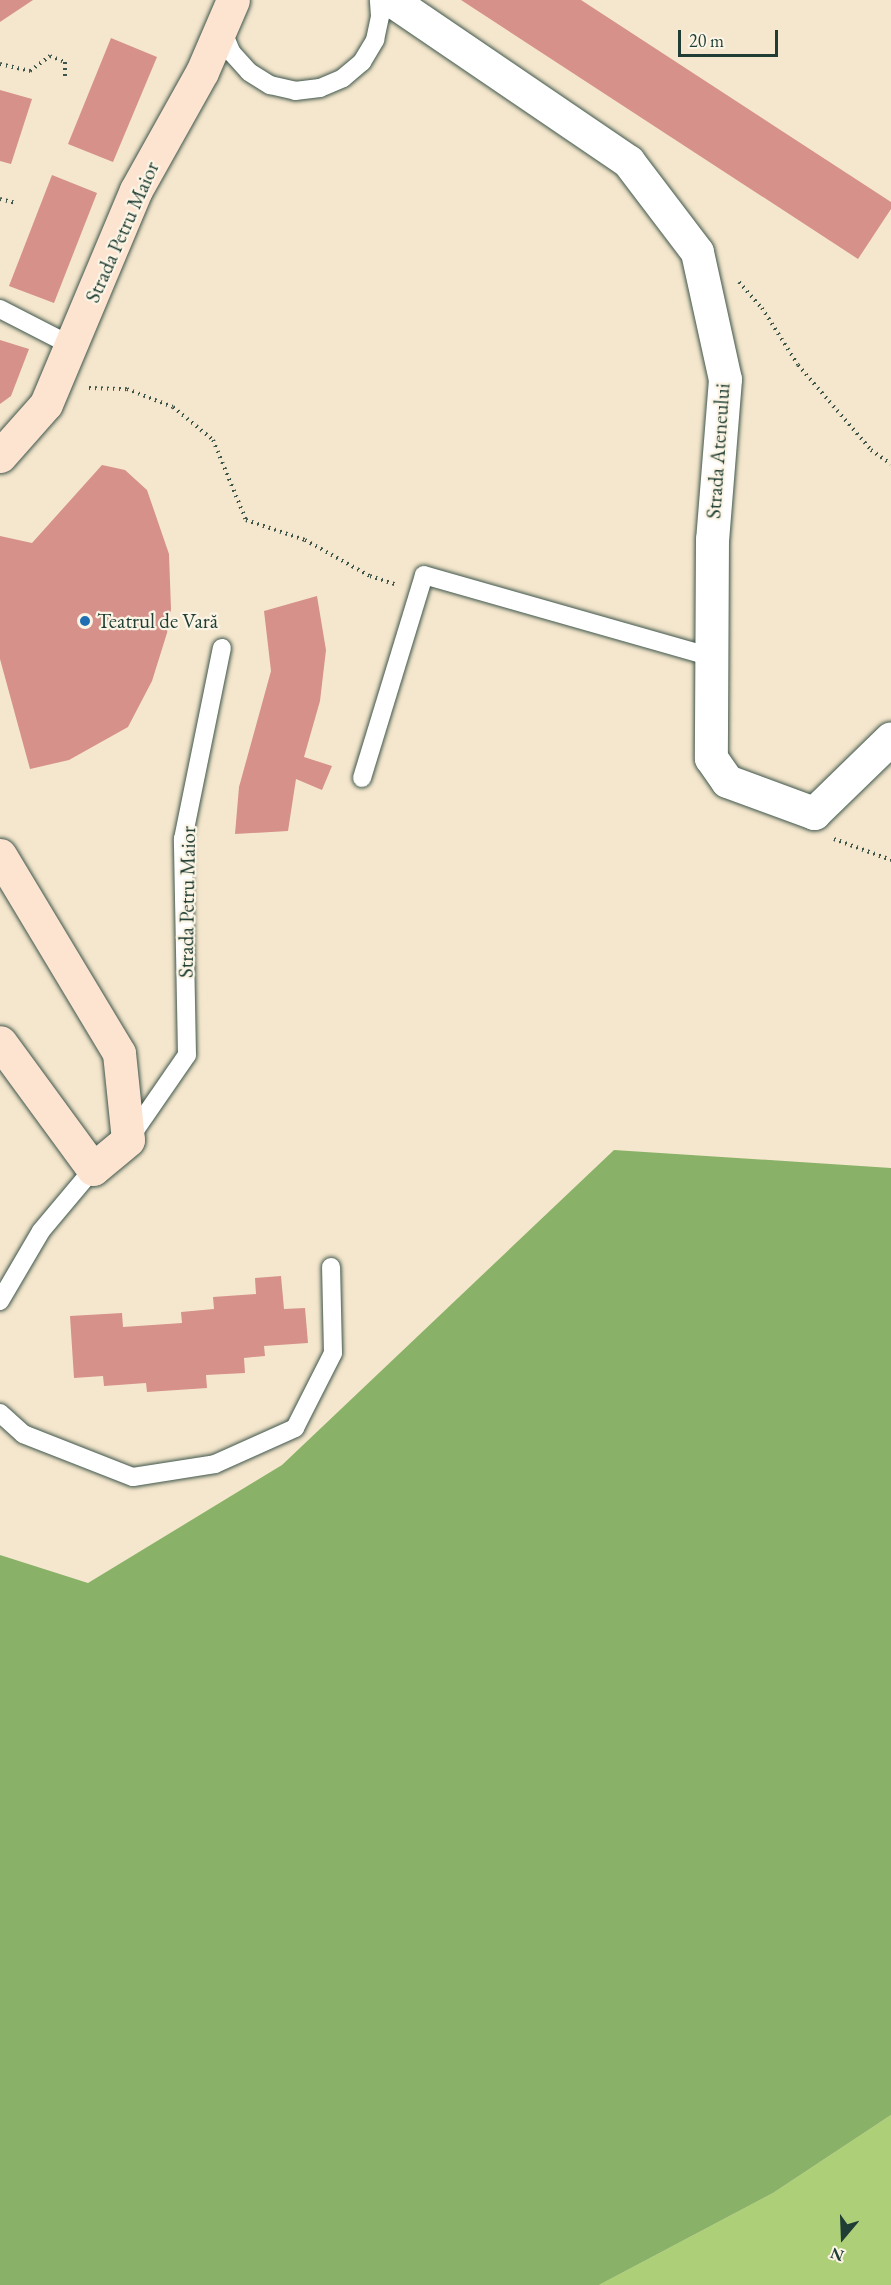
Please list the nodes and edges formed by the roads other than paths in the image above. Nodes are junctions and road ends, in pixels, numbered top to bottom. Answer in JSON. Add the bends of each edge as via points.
{"nodes":[{"id":1,"x":233,"y":0,"type":"edge"},
{"id":2,"x":379,"y":0,"type":"edge"},
{"id":3,"x":391,"y":0,"type":"edge"},
{"id":4,"x":222,"y":30,"type":"junction"},
{"id":5,"x":0,"y":309,"type":"edge"},
{"id":6,"x":72,"y":346,"type":"junction"},
{"id":7,"x":0,"y":456,"type":"edge"},
{"id":8,"x":222,"y":648,"type":"dead end"},
{"id":9,"x":712,"y":657,"type":"junction"},
{"id":10,"x":891,"y":738,"type":"edge"},
{"id":11,"x":362,"y":778,"type":"dead end"},
{"id":12,"x":0,"y":855,"type":"edge"},
{"id":13,"x":0,"y":1042,"type":"edge"},
{"id":14,"x":128,"y":1140,"type":"junction"},
{"id":15,"x":93,"y":1169,"type":"junction"},
{"id":16,"x":331,"y":1268,"type":"dead end"},
{"id":17,"x":0,"y":1301,"type":"edge"},
{"id":18,"x":0,"y":1413,"type":"edge"}],
"edges":[{"from":1,"to":4,"type":"street","name":"Strada Petru Maior"},
{"from":2,"to":4,"type":"lane","via":[[375,40],[362,62],[343,78],[320,88],[295,91],[270,85],[249,72],[232,53]]},
{"from":3,"to":9,"type":"street","name":"Strada Ateneului","via":[[628,161],[697,252],[725,379],[712,539]]},
{"from":4,"to":6,"type":"street","name":"Strada Petru Maior","via":[[136,190]]},
{"from":5,"to":6,"type":"lane"},
{"from":6,"to":7,"type":"street","name":"Strada Petru Maior","via":[[46,404]]},
{"from":8,"to":14,"type":"lane","name":"Strada Petru Maior","via":[[183,839],[187,1055]]},
{"from":9,"to":10,"type":"street","name":"Strada Ateneului","via":[[711,758],[727,781],[813,813]]},
{"from":9,"to":11,"type":"lane","via":[[424,575]]},
{"from":12,"to":14,"type":"street","via":[[119,1053]]},
{"from":13,"to":15,"type":"street"},
{"from":14,"to":15,"type":"street","name":"Strada Petru Maior"},
{"from":15,"to":17,"type":"lane","name":"Strada Petru Maior","via":[[41,1231]]},
{"from":16,"to":18,"type":"lane","via":[[333,1353],[295,1428],[215,1464],[133,1477],[23,1434]]}]}
